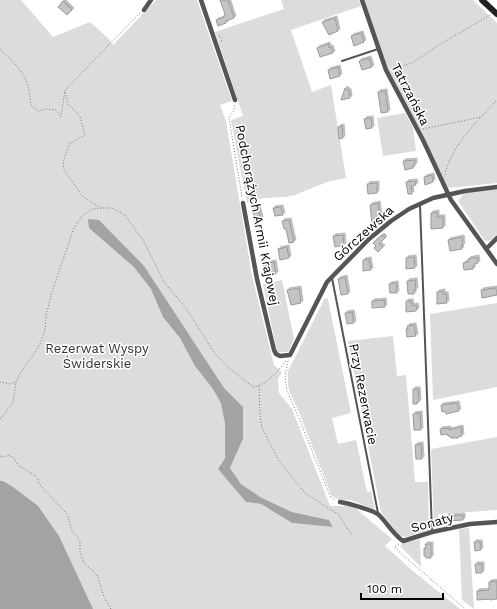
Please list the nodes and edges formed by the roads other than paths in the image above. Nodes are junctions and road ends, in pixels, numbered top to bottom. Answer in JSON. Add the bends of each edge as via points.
{"nodes":[{"id":1,"x":151,"y":0,"type":"edge"},
{"id":2,"x":201,"y":0,"type":"edge"},
{"id":3,"x":362,"y":0,"type":"edge"},
{"id":4,"x":482,"y":0,"type":"edge"},
{"id":5,"x":144,"y":10,"type":"road end"},
{"id":6,"x":496,"y":13,"type":"edge"},
{"id":7,"x":379,"y":49,"type":"junction"},
{"id":8,"x":342,"y":61,"type":"dead end"},
{"id":9,"x":235,"y":100,"type":"road end"},
{"id":10,"x":497,"y":187,"type":"edge"},
{"id":11,"x":448,"y":194,"type":"junction"},
{"id":12,"x":420,"y":203,"type":"junction"},
{"id":13,"x":243,"y":204,"type":"road end"},
{"id":14,"x":497,"y":238,"type":"edge"},
{"id":15,"x":486,"y":249,"type":"junction"},
{"id":16,"x":497,"y":264,"type":"edge"},
{"id":17,"x":332,"y":277,"type":"junction"},
{"id":18,"x":290,"y":354,"type":"joint"},
{"id":19,"x":340,"y":502,"type":"road end"},
{"id":20,"x":378,"y":514,"type":"junction"},
{"id":21,"x":497,"y":522,"type":"edge"},
{"id":22,"x":432,"y":532,"type":"junction"}],
"edges":[{"from":1,"to":5,"type":"street"},
{"from":2,"to":9,"type":"street"},
{"from":3,"to":7,"type":"street","name":"Tatrzańska"},
{"from":4,"to":6,"type":"main road"},
{"from":7,"to":8,"type":"lane"},
{"from":7,"to":11,"type":"street","name":"Tatrzańska","via":[[386,70]]},
{"from":10,"to":11,"type":"street","name":"Górczewska"},
{"from":11,"to":12,"type":"street","name":"Górczewska"},
{"from":11,"to":15,"type":"street","name":"Tatrzańska"},
{"from":12,"to":17,"type":"street","name":"Górczewska","via":[[402,213],[369,239]]},
{"from":12,"to":22,"type":"lane"},
{"from":13,"to":18,"type":"street","name":"Podchorążych Armii Krajowej","via":[[274,350],[280,356]]},
{"from":14,"to":15,"type":"street"},
{"from":15,"to":16,"type":"street","name":"Tatrzańska"},
{"from":17,"to":18,"type":"street","name":"Górczewska","via":[[324,287]]},
{"from":17,"to":20,"type":"lane","name":"Przy Rezerwacie"},
{"from":19,"to":20,"type":"street","name":"Sonaty","via":[[355,504]]},
{"from":20,"to":22,"type":"street","name":"Sonaty","via":[[403,541]]},
{"from":21,"to":22,"type":"street","name":"Sonaty"}]}
